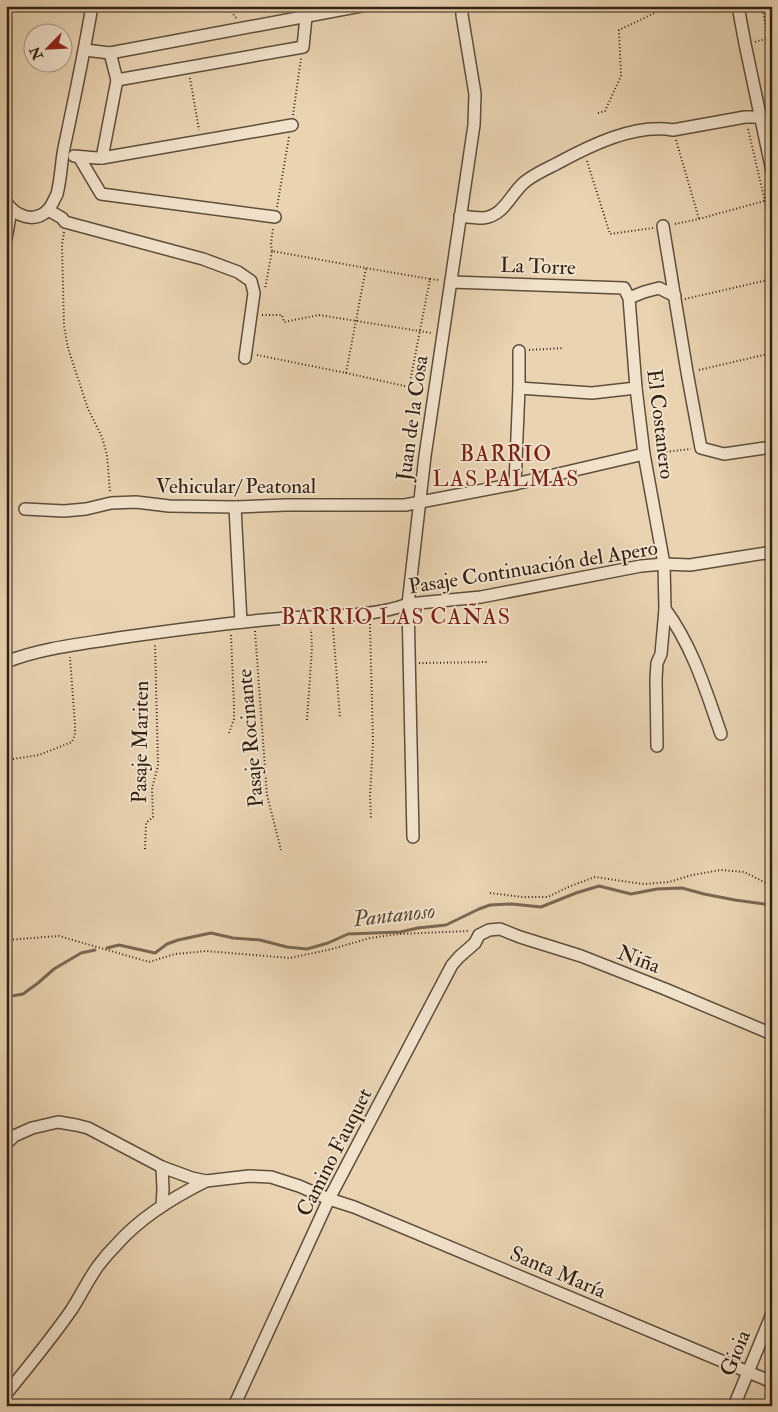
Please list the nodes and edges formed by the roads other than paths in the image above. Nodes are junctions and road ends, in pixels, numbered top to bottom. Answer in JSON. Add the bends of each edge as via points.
{"nodes":[{"id":1,"x":92,"y":6,"type":"edge"},
{"id":2,"x":361,"y":6,"type":"edge"},
{"id":3,"x":462,"y":6,"type":"edge"},
{"id":4,"x":738,"y":6,"type":"edge"},
{"id":5,"x":305,"y":12,"type":"edge"},
{"id":6,"x":85,"y":50,"type":"junction"},
{"id":7,"x":110,"y":52,"type":"junction"},
{"id":8,"x":117,"y":80,"type":"junction"},
{"id":9,"x":760,"y":117,"type":"junction"},
{"id":10,"x":292,"y":125,"type":"dead end"},
{"id":11,"x":63,"y":152,"type":"junction"},
{"id":12,"x":79,"y":157,"type":"junction"},
{"id":13,"x":102,"y":158,"type":"junction"},
{"id":14,"x":772,"y":171,"type":"edge"},
{"id":15,"x":9,"y":206,"type":"edge"},
{"id":16,"x":48,"y":210,"type":"junction"},
{"id":17,"x":460,"y":216,"type":"junction"},
{"id":18,"x":275,"y":217,"type":"road end"},
{"id":19,"x":663,"y":226,"type":"road end"},
{"id":20,"x":6,"y":239,"type":"edge"},
{"id":21,"x":670,"y":264,"type":"junction"},
{"id":22,"x":451,"y":282,"type":"junction"},
{"id":23,"x":659,"y":288,"type":"junction"},
{"id":24,"x":627,"y":293,"type":"junction"},
{"id":25,"x":675,"y":299,"type":"junction"},
{"id":26,"x":519,"y":351,"type":"road end"},
{"id":27,"x":249,"y":356,"type":"road end"},
{"id":28,"x":519,"y":388,"type":"junction"},
{"id":29,"x":636,"y":388,"type":"junction"},
{"id":30,"x":772,"y":447,"type":"edge"},
{"id":31,"x":644,"y":454,"type":"junction"},
{"id":32,"x":515,"y":484,"type":"junction"},
{"id":33,"x":420,"y":503,"type":"junction"},
{"id":34,"x":235,"y":507,"type":"junction"},
{"id":35,"x":25,"y":509,"type":"dead end"},
{"id":36,"x":772,"y":552,"type":"edge"},
{"id":37,"x":664,"y":564,"type":"junction"},
{"id":38,"x":408,"y":604,"type":"junction"},
{"id":39,"x":665,"y":609,"type":"junction"},
{"id":40,"x":236,"y":622,"type":"junction"},
{"id":41,"x":6,"y":662,"type":"edge"},
{"id":42,"x":721,"y":734,"type":"dead end"},
{"id":43,"x":657,"y":746,"type":"dead end"},
{"id":44,"x":413,"y":837,"type":"dead end"},
{"id":45,"x":489,"y":930,"type":"joint"},
{"id":46,"x":772,"y":1034,"type":"edge"},
{"id":47,"x":6,"y":1144,"type":"edge"},
{"id":48,"x":162,"y":1167,"type":"junction"},
{"id":49,"x":206,"y":1181,"type":"junction"},
{"id":50,"x":329,"y":1199,"type":"junction"},
{"id":51,"x":162,"y":1206,"type":"junction"},
{"id":52,"x":772,"y":1314,"type":"edge"},
{"id":53,"x":748,"y":1372,"type":"junction"},
{"id":54,"x":772,"y":1382,"type":"edge"},
{"id":55,"x":6,"y":1394,"type":"edge"},
{"id":56,"x":234,"y":1406,"type":"edge"},
{"id":57,"x":734,"y":1406,"type":"edge"}],
"edges":[{"from":1,"to":6,"type":"street"},
{"from":2,"to":5,"type":"street"},
{"from":3,"to":17,"type":"street","name":"Juan de la Cosa","via":[[475,94],[474,125]]},
{"from":4,"to":9,"type":"street"},
{"from":5,"to":7,"type":"street","via":[[240,28]]},
{"from":5,"to":8,"type":"street","via":[[303,47]]},
{"from":6,"to":7,"type":"street"},
{"from":6,"to":11,"type":"street"},
{"from":7,"to":8,"type":"street"},
{"from":8,"to":13,"type":"street"},
{"from":9,"to":14,"type":"street"},
{"from":9,"to":17,"type":"street","via":[[639,132],[607,140],[533,176],[497,213],[482,218]]},
{"from":10,"to":13,"type":"street"},
{"from":11,"to":12,"type":"street"},
{"from":11,"to":16,"type":"street","via":[[57,194]]},
{"from":12,"to":13,"type":"street"},
{"from":12,"to":18,"type":"street","via":[[101,194]]},
{"from":15,"to":16,"type":"street","via":[[22,217],[31,218]]},
{"from":15,"to":20,"type":"street"},
{"from":16,"to":27,"type":"street","via":[[65,222],[203,259],[238,272],[251,281],[254,293]]},
{"from":17,"to":22,"type":"street","name":"Juan de la Cosa"},
{"from":19,"to":21,"type":"street"},
{"from":21,"to":23,"type":"street"},
{"from":21,"to":25,"type":"street"},
{"from":22,"to":24,"type":"street","name":"La Torre"},
{"from":22,"to":33,"type":"street","name":"Juan de la Cosa"},
{"from":23,"to":24,"type":"street"},
{"from":23,"to":25,"type":"street"},
{"from":24,"to":29,"type":"street","name":"El Costanero"},
{"from":25,"to":30,"type":"street","via":[[702,448],[724,454]]},
{"from":26,"to":28,"type":"street"},
{"from":28,"to":29,"type":"street","via":[[592,393]]},
{"from":28,"to":32,"type":"street"},
{"from":29,"to":31,"type":"street","name":"El Costanero"},
{"from":31,"to":32,"type":"street","name":"Vehicular/ Peatonal"},
{"from":31,"to":37,"type":"street","name":"El Costanero"},
{"from":32,"to":33,"type":"street","name":"Vehicular/ Peatonal"},
{"from":33,"to":34,"type":"street","name":"Vehicular/ Peatonal"},
{"from":33,"to":38,"type":"street","name":"Juan de la Cosa"},
{"from":34,"to":35,"type":"street","name":"Vehicular/ Peatonal","via":[[136,502],[64,511]]},
{"from":34,"to":40,"type":"street"},
{"from":36,"to":37,"type":"street","name":"Pasaje Continuación del Apero","via":[[690,566]]},
{"from":37,"to":38,"type":"street","name":"Pasaje Continuación del Apero","via":[[481,597]]},
{"from":37,"to":39,"type":"street"},
{"from":38,"to":40,"type":"street","name":"Pasaje Continuación del Apero","via":[[333,616]]},
{"from":38,"to":44,"type":"street","name":"Juan de la Cosa"},
{"from":39,"to":42,"type":"street","via":[[677,625],[695,662]]},
{"from":39,"to":43,"type":"street","via":[[661,654],[657,663]]},
{"from":40,"to":41,"type":"street","name":"Pasaje Continuación del Apero","via":[[62,646]]},
{"from":45,"to":46,"type":"street","name":"Niña","via":[[500,929],[581,956]]},
{"from":45,"to":50,"type":"street","name":"Camino Fauquet","via":[[479,935],[452,965]]},
{"from":47,"to":48,"type":"street","via":[[14,1136],[32,1128],[58,1122],[88,1128]]},
{"from":48,"to":49,"type":"street"},
{"from":48,"to":51,"type":"street"},
{"from":49,"to":50,"type":"street","name":"Santa María","via":[[271,1177]]},
{"from":49,"to":51,"type":"street"},
{"from":50,"to":53,"type":"street","name":"Santa María"},
{"from":50,"to":56,"type":"street","name":"Camino Fauquet"},
{"from":51,"to":55,"type":"street","via":[[135,1226],[109,1252],[44,1348]]},
{"from":52,"to":53,"type":"street","name":"Gioia"},
{"from":53,"to":54,"type":"street","name":"Santa María"},
{"from":53,"to":57,"type":"street","name":"Gioia"}]}
